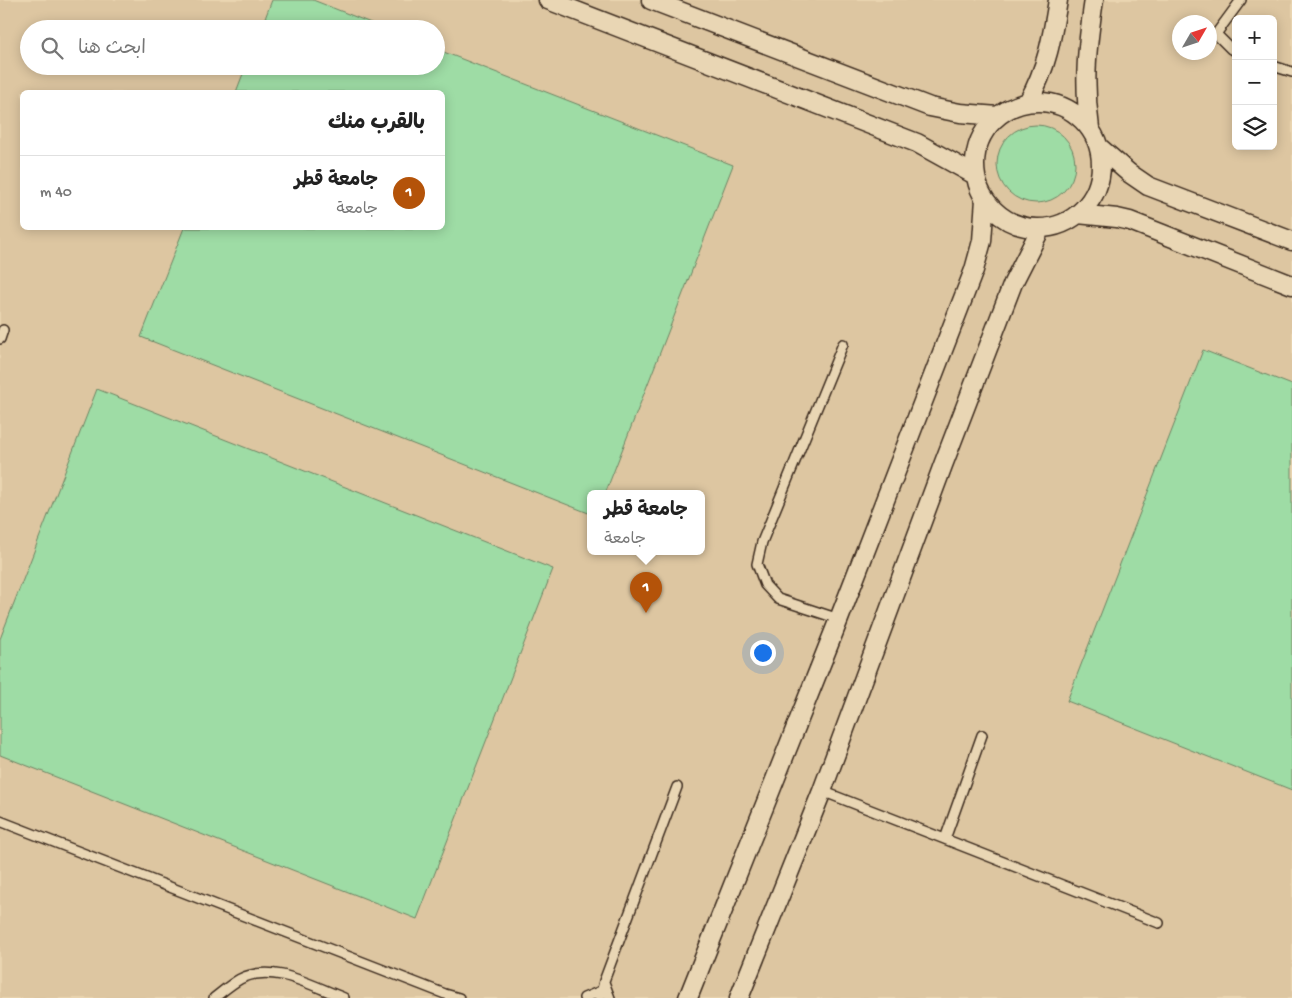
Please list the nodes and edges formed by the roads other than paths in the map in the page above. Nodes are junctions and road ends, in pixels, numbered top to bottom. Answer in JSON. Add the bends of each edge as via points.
{"nodes":[{"id":1,"x":548,"y":0,"type":"edge"},
{"id":2,"x":651,"y":0,"type":"edge"},
{"id":3,"x":1058,"y":0,"type":"edge"},
{"id":4,"x":1094,"y":0,"type":"edge"},
{"id":5,"x":1241,"y":0,"type":"edge"},
{"id":6,"x":1232,"y":49,"type":"edge"},
{"id":7,"x":1277,"y":67,"type":"edge"},
{"id":8,"x":1292,"y":72,"type":"edge"},
{"id":9,"x":1028,"y":102,"type":"junction"},
{"id":10,"x":998,"y":116,"type":"junction"},
{"id":11,"x":1090,"y":128,"type":"junction"},
{"id":12,"x":1099,"y":147,"type":"junction"},
{"id":13,"x":975,"y":175,"type":"junction"},
{"id":14,"x":984,"y":199,"type":"junction"},
{"id":15,"x":1078,"y":214,"type":"junction"},
{"id":16,"x":1041,"y":228,"type":"junction"},
{"id":17,"x":1292,"y":241,"type":"edge"},
{"id":18,"x":1292,"y":285,"type":"edge"},
{"id":19,"x":3,"y":330,"type":"dead end"},
{"id":20,"x":0,"y":339,"type":"edge"},
{"id":21,"x":843,"y":344,"type":"dead end"},
{"id":22,"x":839,"y":619,"type":"junction"},
{"id":23,"x":982,"y":735,"type":"dead end"},
{"id":24,"x":677,"y":787,"type":"dead end"},
{"id":25,"x":822,"y":791,"type":"junction"},
{"id":26,"x":0,"y":821,"type":"edge"},
{"id":27,"x":945,"y":839,"type":"junction"},
{"id":28,"x":1159,"y":923,"type":"dead end"},
{"id":29,"x":604,"y":981,"type":"junction"},
{"id":30,"x":600,"y":995,"type":"edge"},
{"id":31,"x":447,"y":996,"type":"edge"},
{"id":32,"x":214,"y":998,"type":"edge"},
{"id":33,"x":344,"y":998,"type":"edge"},
{"id":34,"x":459,"y":998,"type":"edge"},
{"id":35,"x":584,"y":998,"type":"edge"},
{"id":36,"x":610,"y":998,"type":"edge"},
{"id":37,"x":688,"y":998,"type":"edge"},
{"id":38,"x":739,"y":998,"type":"edge"}],
"edges":[{"from":1,"to":13,"type":"street","via":[[916,143]]},
{"from":2,"to":10,"type":"street","via":[[930,107]]},
{"from":3,"to":9,"type":"street","via":[[1046,63]]},
{"from":4,"to":11,"type":"street","via":[[1085,77]]},
{"from":5,"to":6,"type":"lane","via":[[1216,34]]},
{"from":7,"to":8,"type":"lane"},
{"from":9,"to":10,"type":"street"},
{"from":9,"to":11,"type":"street","via":[[1048,102],[1066,108]]},
{"from":10,"to":13,"type":"street","via":[[979,142],[975,153]]},
{"from":11,"to":12,"type":"street"},
{"from":12,"to":15,"type":"street","via":[[1101,168],[1097,189]]},
{"from":12,"to":17,"type":"street","via":[[1148,186]]},
{"from":13,"to":14,"type":"street"},
{"from":14,"to":16,"type":"street","via":[[1009,221]]},
{"from":14,"to":22,"type":"street","via":[[982,241],[974,270]]},
{"from":15,"to":16,"type":"street","via":[[1066,222]]},
{"from":15,"to":18,"type":"street","via":[[1130,221]]},
{"from":16,"to":25,"type":"street","via":[[1006,300]]},
{"from":19,"to":20,"type":"lane"},
{"from":21,"to":22,"type":"lane","via":[[762,542],[757,564],[765,585],[778,599]]},
{"from":22,"to":37,"type":"street"},
{"from":23,"to":27,"type":"lane"},
{"from":24,"to":29,"type":"lane"},
{"from":25,"to":27,"type":"lane"},
{"from":25,"to":38,"type":"street"},
{"from":26,"to":31,"type":"lane"},
{"from":27,"to":28,"type":"lane"},
{"from":29,"to":30,"type":"lane"},
{"from":29,"to":36,"type":"lane"},
{"from":30,"to":35,"type":"lane"},
{"from":31,"to":34,"type":"lane"},
{"from":32,"to":33,"type":"lane","via":[[239,980],[263,973],[288,976]]}]}
